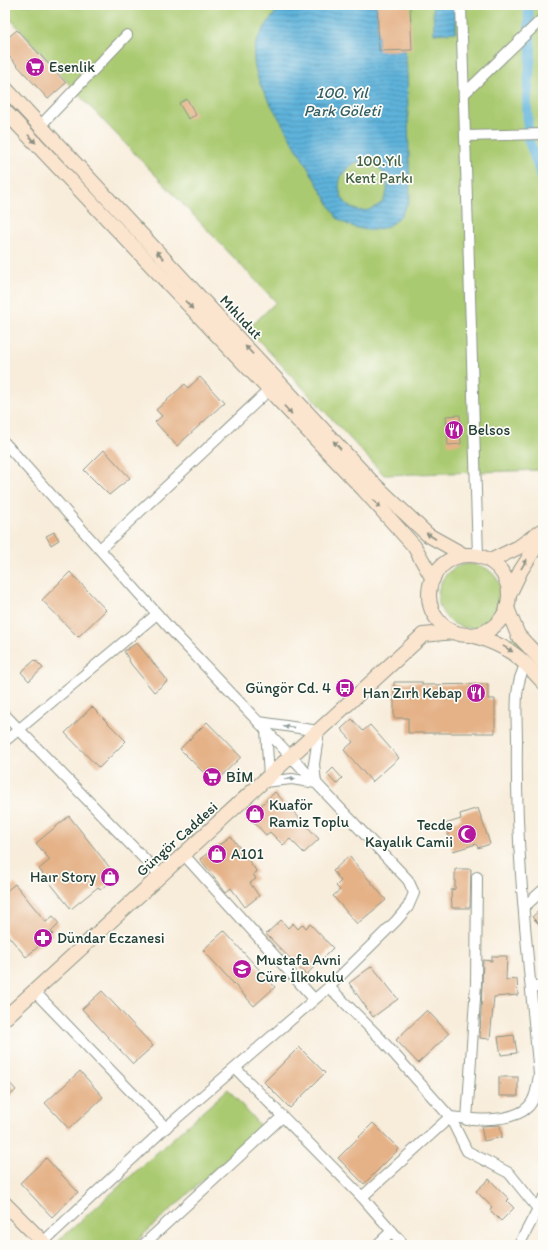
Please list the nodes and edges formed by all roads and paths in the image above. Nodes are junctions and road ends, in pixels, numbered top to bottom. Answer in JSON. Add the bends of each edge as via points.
{"nodes":[{"id":1,"x":461,"y":5,"type":"edge"},
{"id":2,"x":543,"y":18,"type":"edge"},
{"id":3,"x":127,"y":35,"type":"dead end"},
{"id":4,"x":5,"y":88,"type":"edge"},
{"id":5,"x":464,"y":94,"type":"junction"},
{"id":6,"x":7,"y":119,"type":"edge"},
{"id":7,"x":40,"y":126,"type":"junction"},
{"id":8,"x":539,"y":135,"type":"edge"},
{"id":9,"x":465,"y":136,"type":"junction"},
{"id":10,"x":269,"y":390,"type":"junction"},
{"id":11,"x":5,"y":443,"type":"edge"},
{"id":12,"x":543,"y":530,"type":"edge"},
{"id":13,"x":543,"y":536,"type":"edge"},
{"id":14,"x":100,"y":549,"type":"junction"},
{"id":15,"x":477,"y":558,"type":"junction"},
{"id":16,"x":432,"y":579,"type":"junction"},
{"id":17,"x":508,"y":602,"type":"junction"},
{"id":18,"x":430,"y":606,"type":"junction"},
{"id":19,"x":157,"y":614,"type":"junction"},
{"id":20,"x":454,"y":632,"type":"junction"},
{"id":21,"x":423,"y":635,"type":"junction"},
{"id":22,"x":471,"y":635,"type":"junction"},
{"id":23,"x":543,"y":662,"type":"edge"},
{"id":24,"x":526,"y":664,"type":"junction"},
{"id":25,"x":543,"y":682,"type":"edge"},
{"id":26,"x":5,"y":715,"type":"edge"},
{"id":27,"x":262,"y":725,"type":"junction"},
{"id":28,"x":18,"y":730,"type":"junction"},
{"id":29,"x":319,"y":731,"type":"junction"},
{"id":30,"x":5,"y":741,"type":"edge"},
{"id":31,"x":292,"y":756,"type":"junction"},
{"id":32,"x":267,"y":779,"type":"junction"},
{"id":33,"x":316,"y":783,"type":"junction"},
{"id":34,"x":184,"y":855,"type":"junction"},
{"id":35,"x":161,"y":876,"type":"junction"},
{"id":36,"x":477,"y":876,"type":"dead end"},
{"id":37,"x":543,"y":890,"type":"edge"},
{"id":38,"x":524,"y":907,"type":"junction"},
{"id":39,"x":531,"y":986,"type":"junction"},
{"id":40,"x":329,"y":987,"type":"junction"},
{"id":41,"x":543,"y":988,"type":"edge"},
{"id":42,"x":34,"y":992,"type":"junction"},
{"id":43,"x":314,"y":999,"type":"junction"},
{"id":44,"x":5,"y":1018,"type":"edge"},
{"id":45,"x":236,"y":1069,"type":"junction"},
{"id":46,"x":282,"y":1117,"type":"junction"},
{"id":47,"x":450,"y":1117,"type":"junction"},
{"id":48,"x":466,"y":1120,"type":"junction"},
{"id":49,"x":166,"y":1128,"type":"junction"},
{"id":50,"x":362,"y":1197,"type":"junction"},
{"id":51,"x":543,"y":1199,"type":"edge"},
{"id":52,"x":5,"y":1204,"type":"edge"},
{"id":53,"x":540,"y":1212,"type":"edge"},
{"id":54,"x":392,"y":1231,"type":"junction"},
{"id":55,"x":43,"y":1244,"type":"edge"},
{"id":56,"x":143,"y":1245,"type":"edge"},
{"id":57,"x":377,"y":1245,"type":"edge"},
{"id":58,"x":404,"y":1245,"type":"edge"},
{"id":59,"x":519,"y":1245,"type":"edge"}],
"edges":[{"from":1,"to":5,"type":"street"},
{"from":2,"to":5,"type":"street"},
{"from":3,"to":7,"type":"street"},
{"from":4,"to":7,"type":"main road","name":"Mıhlıdut"},
{"from":5,"to":9,"type":"street"},
{"from":6,"to":10,"type":"main road","name":"Mıhlıdut","one_way":true},
{"from":15,"to":7,"type":"main road","name":"Mıhlıdut","one_way":true,"via":[[428,535],[370,480]]},
{"from":8,"to":9,"type":"street"},
{"from":9,"to":15,"type":"street"},
{"from":10,"to":14,"type":"street"},
{"from":10,"to":16,"type":"main road","name":"Mıhlıdut","one_way":true,"via":[[410,541],[423,559]]},
{"from":11,"to":14,"type":"street"},
{"from":12,"to":15,"type":"main road","via":[[519,547]]},
{"from":17,"to":13,"type":"main road","one_way":true,"via":[[521,570]]},
{"from":14,"to":19,"type":"street"},
{"from":15,"to":16,"type":"main road","via":[[451,559]]},
{"from":15,"to":17,"type":"main road","via":[[504,576]]},
{"from":16,"to":18,"type":"main road","via":[[429,592]]},
{"from":17,"to":22,"type":"main road","via":[[500,620],[490,629]]},
{"from":17,"to":23,"type":"main road","via":[[518,635]]},
{"from":18,"to":20,"type":"main road","via":[[436,618]]},
{"from":18,"to":21,"type":"main road"},
{"from":19,"to":27,"type":"street"},
{"from":19,"to":28,"type":"street"},
{"from":20,"to":21,"type":"main road"},
{"from":20,"to":22,"type":"main road"},
{"from":21,"to":29,"type":"main road","name":"Güngör Caddesi"},
{"from":22,"to":24,"type":"main road","one_way":true,"via":[[496,642],[512,651]]},
{"from":24,"to":25,"type":"main road"},
{"from":24,"to":38,"type":"street","via":[[518,683],[516,790]]},
{"from":26,"to":28,"type":"street"},
{"from":29,"to":27,"type":"street","one_way":true},
{"from":27,"to":31,"type":"street"},
{"from":27,"to":32,"type":"street"},
{"from":28,"to":30,"type":"street"},
{"from":28,"to":35,"type":"street"},
{"from":29,"to":31,"type":"main road","name":"Güngör Caddesi"},
{"from":29,"to":33,"type":"street","via":[[314,764]]},
{"from":31,"to":32,"type":"main road","name":"Güngör Caddesi"},
{"from":31,"to":33,"type":"street"},
{"from":32,"to":33,"type":"street","one_way":true,"via":[[292,779]]},
{"from":32,"to":34,"type":"main road","name":"Güngör Caddesi"},
{"from":33,"to":40,"type":"street","via":[[408,880],[414,893],[408,907],[396,921]]},
{"from":34,"to":35,"type":"main road","name":"Güngör Caddesi"},
{"from":34,"to":43,"type":"street"},
{"from":35,"to":42,"type":"main road","name":"Güngör Caddesi"},
{"from":36,"to":48,"type":"street","via":[[476,984]]},
{"from":37,"to":38,"type":"street"},
{"from":38,"to":39,"type":"street"},
{"from":39,"to":41,"type":"street"},
{"from":39,"to":48,"type":"street","via":[[539,1076],[536,1094],[529,1106],[521,1112],[503,1118]]},
{"from":40,"to":43,"type":"street"},
{"from":40,"to":47,"type":"street","via":[[380,1038]]},
{"from":42,"to":44,"type":"main road","name":"Güngör Caddesi"},
{"from":42,"to":49,"type":"street"},
{"from":43,"to":45,"type":"street"},
{"from":45,"to":46,"type":"street"},
{"from":45,"to":49,"type":"street"},
{"from":46,"to":50,"type":"street"},
{"from":46,"to":56,"type":"street"},
{"from":47,"to":48,"type":"street"},
{"from":47,"to":50,"type":"street"},
{"from":47,"to":53,"type":"street","via":[[467,1151],[509,1173]]},
{"from":49,"to":55,"type":"street"},
{"from":50,"to":54,"type":"street"},
{"from":51,"to":53,"type":"street"},
{"from":52,"to":55,"type":"main road"},
{"from":53,"to":59,"type":"street"},
{"from":54,"to":57,"type":"street"},
{"from":54,"to":58,"type":"street"}]}
